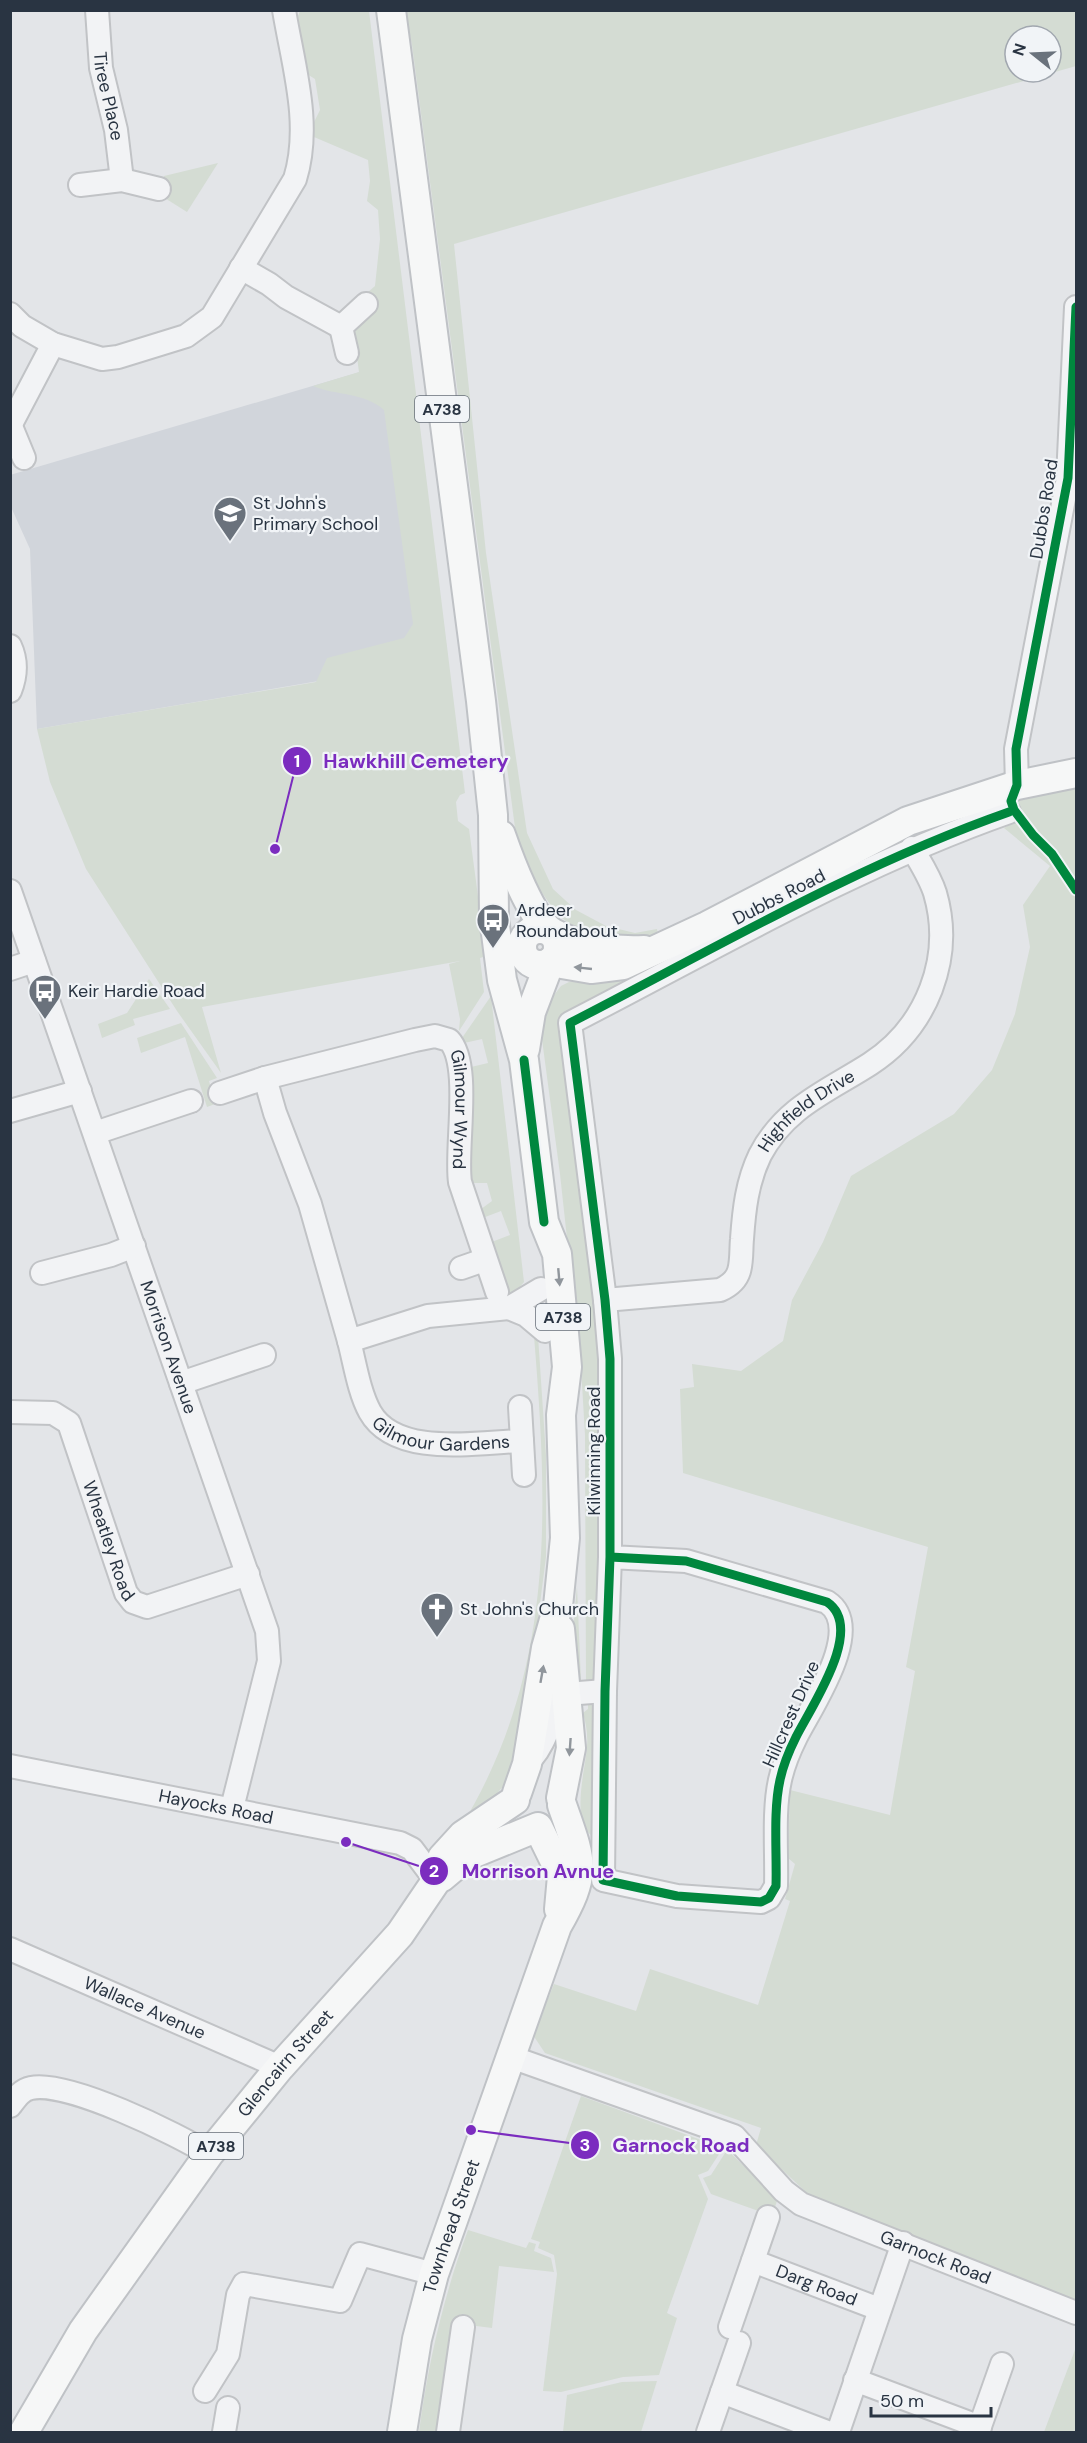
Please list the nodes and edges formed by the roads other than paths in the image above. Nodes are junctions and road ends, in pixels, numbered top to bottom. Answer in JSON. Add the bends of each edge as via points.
{"nodes":[{"id":1,"x":97,"y":10,"type":"edge"},
{"id":2,"x":284,"y":10,"type":"edge"},
{"id":3,"x":391,"y":10,"type":"edge"},
{"id":4,"x":122,"y":180,"type":"junction"},
{"id":5,"x":80,"y":185,"type":"dead end"},
{"id":6,"x":159,"y":189,"type":"dead end"},
{"id":7,"x":241,"y":268,"type":"junction"},
{"id":8,"x":366,"y":304,"type":"dead end"},
{"id":9,"x":1077,"y":308,"type":"edge"},
{"id":10,"x":10,"y":314,"type":"edge"},
{"id":11,"x":341,"y":327,"type":"junction"},
{"id":12,"x":53,"y":344,"type":"junction"},
{"id":13,"x":347,"y":353,"type":"dead end"},
{"id":14,"x":11,"y":424,"type":"edge"},
{"id":15,"x":24,"y":458,"type":"dead end"},
{"id":16,"x":10,"y":646,"type":"edge"},
{"id":17,"x":10,"y":691,"type":"edge"},
{"id":18,"x":1077,"y":772,"type":"edge"},
{"id":19,"x":1017,"y":785,"type":"junction"},
{"id":20,"x":1009,"y":812,"type":"dead end"},
{"id":21,"x":493,"y":815,"type":"junction"},
{"id":22,"x":912,"y":848,"type":"junction"},
{"id":23,"x":494,"y":863,"type":"junction"},
{"id":24,"x":10,"y":891,"type":"edge"},
{"id":25,"x":551,"y":932,"type":"junction"},
{"id":26,"x":656,"y":950,"type":"junction"},
{"id":27,"x":532,"y":954,"type":"junction"},
{"id":28,"x":34,"y":961,"type":"junction"},
{"id":29,"x":10,"y":969,"type":"edge"},
{"id":30,"x":512,"y":1014,"type":"junction"},
{"id":31,"x":570,"y":1023,"type":"joint"},
{"id":32,"x":524,"y":1060,"type":"junction"},
{"id":33,"x":265,"y":1078,"type":"junction"},
{"id":34,"x":80,"y":1091,"type":"junction"},
{"id":35,"x":220,"y":1093,"type":"dead end"},
{"id":36,"x":191,"y":1101,"type":"dead end"},
{"id":37,"x":10,"y":1111,"type":"edge"},
{"id":38,"x":95,"y":1134,"type":"junction"},
{"id":39,"x":544,"y":1221,"type":"junction"},
{"id":40,"x":134,"y":1246,"type":"junction"},
{"id":41,"x":484,"y":1260,"type":"junction"},
{"id":42,"x":461,"y":1268,"type":"dead end"},
{"id":43,"x":42,"y":1273,"type":"dead end"},
{"id":44,"x":541,"y":1289,"type":"junction"},
{"id":45,"x":503,"y":1300,"type":"junction"},
{"id":46,"x":605,"y":1300,"type":"junction"},
{"id":47,"x":545,"y":1331,"type":"junction"},
{"id":48,"x":349,"y":1341,"type":"junction"},
{"id":49,"x":264,"y":1355,"type":"dead end"},
{"id":50,"x":182,"y":1383,"type":"junction"},
{"id":51,"x":520,"y":1407,"type":"dead end"},
{"id":52,"x":10,"y":1412,"type":"edge"},
{"id":53,"x":561,"y":1415,"type":"junction"},
{"id":54,"x":522,"y":1441,"type":"junction"},
{"id":55,"x":524,"y":1475,"type":"dead end"},
{"id":56,"x":610,"y":1557,"type":"junction"},
{"id":57,"x":248,"y":1574,"type":"junction"},
{"id":58,"x":558,"y":1606,"type":"junction"},
{"id":59,"x":605,"y":1691,"type":"junction"},
{"id":60,"x":566,"y":1694,"type":"junction"},
{"id":61,"x":13,"y":1764,"type":"edge"},
{"id":62,"x":527,"y":1764,"type":"junction"},
{"id":63,"x":516,"y":1797,"type":"junction"},
{"id":64,"x":562,"y":1802,"type":"junction"},
{"id":65,"x":232,"y":1808,"type":"junction"},
{"id":66,"x":538,"y":1827,"type":"junction"},
{"id":67,"x":452,"y":1847,"type":"junction"},
{"id":68,"x":591,"y":1848,"type":"junction"},
{"id":69,"x":412,"y":1849,"type":"junction"},
{"id":70,"x":603,"y":1880,"type":"joint"},
{"id":71,"x":436,"y":1881,"type":"junction"},
{"id":72,"x":557,"y":1926,"type":"junction"},
{"id":73,"x":10,"y":1949,"type":"edge"},
{"id":74,"x":511,"y":2057,"type":"junction"},
{"id":75,"x":280,"y":2067,"type":"junction"},
{"id":76,"x":10,"y":2106,"type":"edge"},
{"id":77,"x":209,"y":2154,"type":"junction"},
{"id":78,"x":768,"y":2217,"type":"dead end"},
{"id":79,"x":903,"y":2243,"type":"junction"},
{"id":80,"x":753,"y":2261,"type":"junction"},
{"id":81,"x":434,"y":2274,"type":"junction"},
{"id":82,"x":879,"y":2309,"type":"junction"},
{"id":83,"x":1077,"y":2313,"type":"edge"},
{"id":84,"x":463,"y":2327,"type":"dead end"},
{"id":85,"x":1002,"y":2364,"type":"dead end"},
{"id":86,"x":855,"y":2380,"type":"junction"},
{"id":87,"x":205,"y":2391,"type":"dead end"},
{"id":88,"x":722,"y":2392,"type":"junction"},
{"id":89,"x":228,"y":2408,"type":"dead end"},
{"id":90,"x":979,"y":2430,"type":"edge"},
{"id":91,"x":24,"y":2433,"type":"edge"},
{"id":92,"x":224,"y":2433,"type":"edge"},
{"id":93,"x":402,"y":2433,"type":"edge"},
{"id":94,"x":448,"y":2433,"type":"edge"},
{"id":95,"x":708,"y":2433,"type":"edge"},
{"id":96,"x":827,"y":2433,"type":"edge"},
{"id":97,"x":838,"y":2433,"type":"edge"}],
"edges":[{"from":1,"to":4,"type":"street","name":"Tiree Place","via":[[101,68],[116,130]]},
{"from":2,"to":7,"type":"street","via":[[303,126],[301,159],[295,179]]},
{"from":3,"to":21,"type":"main road","number":"A738"},
{"from":4,"to":5,"type":"street"},
{"from":4,"to":6,"type":"street"},
{"from":7,"to":11,"type":"street"},
{"from":7,"to":12,"type":"street","via":[[212,317],[186,336],[102,359]]},
{"from":8,"to":11,"type":"street"},
{"from":9,"to":19,"type":"street","name":"Dubbs Road","via":[[1068,478],[1016,749]]},
{"from":10,"to":12,"type":"street"},
{"from":11,"to":13,"type":"street"},
{"from":12,"to":14,"type":"street"},
{"from":14,"to":15,"type":"street"},
{"from":16,"to":17,"type":"street","via":[[15,667]]},
{"from":18,"to":19,"type":"main road"},
{"from":19,"to":26,"type":"main road","via":[[908,821]]},
{"from":20,"to":22,"type":"street","name":"Dubbs Road"},
{"from":21,"to":23,"type":"main road","number":"A738"},
{"from":21,"to":25,"type":"main road","number":"A738","via":[[515,874]]},
{"from":22,"to":31,"type":"street","name":"Dubbs Road"},
{"from":22,"to":46,"type":"street","name":"Highfield Drive","via":[[934,890],[940,913],[938,962],[928,1000],[918,1018],[887,1052],[808,1100],[780,1124],[748,1185],[739,1270],[728,1287]]},
{"from":23,"to":27,"type":"main road","number":"A738","via":[[503,898]]},
{"from":23,"to":30,"type":"main road","via":[[502,980]]},
{"from":24,"to":28,"type":"street","name":"Morrison Avenue"},
{"from":25,"to":26,"type":"main road","via":[[594,947]]},
{"from":25,"to":27,"type":"main road","via":[[558,948]]},
{"from":26,"to":27,"type":"main road","one_way":true,"via":[[607,969]]},
{"from":27,"to":30,"type":"main road","number":"A738","via":[[513,996]]},
{"from":27,"to":32,"type":"main road","number":"A738","via":[[531,1012]]},
{"from":28,"to":29,"type":"street"},
{"from":28,"to":34,"type":"street","name":"Morrison Avenue"},
{"from":30,"to":32,"type":"main road","number":"A738"},
{"from":31,"to":46,"type":"street","name":"Kilwinning Road"},
{"from":32,"to":39,"type":"main road","number":"A738"},
{"from":33,"to":35,"type":"street","name":"Gilmour Wynd"},
{"from":33,"to":41,"type":"street","name":"Gilmour Wynd","via":[[415,1040],[435,1036],[449,1040],[460,1074],[460,1182]]},
{"from":33,"to":48,"type":"street","via":[[310,1204]]},
{"from":34,"to":37,"type":"street"},
{"from":34,"to":38,"type":"street","name":"Morrison Avenue"},
{"from":36,"to":38,"type":"street"},
{"from":38,"to":40,"type":"street","name":"Morrison Avenue"},
{"from":39,"to":44,"type":"main road","number":"A738","via":[[538,1255]]},
{"from":39,"to":53,"type":"main road","number":"A738","one_way":true,"via":[[557,1254],[567,1366]]},
{"from":40,"to":43,"type":"street"},
{"from":40,"to":50,"type":"street","name":"Morrison Avenue"},
{"from":41,"to":42,"type":"street"},
{"from":41,"to":45,"type":"street","name":"Gilmour Wynd"},
{"from":44,"to":45,"type":"street"},
{"from":44,"to":47,"type":"main road","number":"A738"},
{"from":45,"to":47,"type":"street"},
{"from":45,"to":48,"type":"street","via":[[428,1316]]},
{"from":46,"to":56,"type":"street","name":"Kilwinning Road","via":[[610,1359]]},
{"from":47,"to":53,"type":"main road","number":"A738","via":[[548,1367]]},
{"from":48,"to":54,"type":"street","name":"Gilmour Gardens","via":[[366,1405],[377,1422],[398,1437],[428,1443]]},
{"from":49,"to":50,"type":"street"},
{"from":50,"to":57,"type":"street","name":"Morrison Avenue"},
{"from":51,"to":54,"type":"street"},
{"from":52,"to":57,"type":"street","name":"Wheatley Road","via":[[53,1413],[69,1423],[126,1593],[133,1602],[147,1607]]},
{"from":53,"to":58,"type":"main road","number":"A738","via":[[565,1538]]},
{"from":54,"to":55,"type":"street"},
{"from":56,"to":59,"type":"street","name":"Kilwinning Road"},
{"from":56,"to":70,"type":"street","name":"Hillcrest Drive","via":[[686,1561],[827,1602],[838,1612],[841,1631],[828,1677],[796,1737],[779,1783],[776,1886],[769,1898],[754,1904],[677,1896]]},
{"from":57,"to":65,"type":"street","name":"Morrison Avenue","via":[[270,1648]]},
{"from":58,"to":60,"type":"main road","number":"A738"},
{"from":62,"to":58,"type":"main road","number":"A738","one_way":true,"via":[[546,1648]]},
{"from":59,"to":60,"type":"street"},
{"from":59,"to":68,"type":"street","name":"Kilwinning Road"},
{"from":60,"to":62,"type":"street","via":[[556,1708],[541,1747]]},
{"from":60,"to":64,"type":"main road","number":"A738","one_way":true,"via":[[571,1748]]},
{"from":61,"to":65,"type":"street","name":"Hayocks Road"},
{"from":62,"to":63,"type":"main road","number":"A738"},
{"from":63,"to":64,"type":"main road","number":"A738","via":[[527,1783],[541,1780],[554,1786]]},
{"from":63,"to":66,"type":"main road","via":[[518,1816]]},
{"from":63,"to":67,"type":"main road","name":"Glencairn Street","number":"A738"},
{"from":64,"to":66,"type":"main road","number":"A738","via":[[552,1823]]},
{"from":64,"to":68,"type":"main road","name":"Townhead Street"},
{"from":65,"to":69,"type":"street","name":"Hayocks Road","via":[[400,1843]]},
{"from":66,"to":71,"type":"main road","name":"Glencairn Street","number":"A738","via":[[467,1856]]},
{"from":66,"to":72,"type":"main road","name":"Townhead Street","via":[[562,1876]]},
{"from":67,"to":69,"type":"street","name":"Hayocks Road"},
{"from":67,"to":71,"type":"main road","name":"Glencairn Street","number":"A738","via":[[442,1858]]},
{"from":68,"to":70,"type":"street","name":"Kilwinning Road"},
{"from":68,"to":72,"type":"main road","name":"Townhead Street","via":[[580,1860],[577,1888]]},
{"from":69,"to":71,"type":"street"},
{"from":71,"to":75,"type":"main road","name":"Glencairn Street","number":"A738","via":[[400,1934]]},
{"from":72,"to":74,"type":"main road","name":"Townhead Street"},
{"from":73,"to":75,"type":"street","name":"Wallace Avenue"},
{"from":74,"to":79,"type":"street","name":"Garnock Road","via":[[734,2136],[792,2199]]},
{"from":74,"to":81,"type":"main road","name":"Townhead Street"},
{"from":75,"to":77,"type":"main road","name":"Glencairn Street","number":"A738"},
{"from":76,"to":77,"type":"street","via":[[28,2088],[48,2088],[119,2109]]},
{"from":77,"to":91,"type":"main road","name":"Glencairn Street","number":"A738","via":[[83,2331]]},
{"from":78,"to":80,"type":"street","name":"Darg Road"},
{"from":79,"to":82,"type":"street","name":"Darg Road"},
{"from":79,"to":83,"type":"street","name":"Garnock Road"},
{"from":80,"to":82,"type":"street","name":"Darg Road"},
{"from":80,"to":88,"type":"street","name":"Darg Road"},
{"from":81,"to":87,"type":"street","via":[[360,2254],[340,2301],[244,2284],[237,2295],[228,2354]]},
{"from":81,"to":93,"type":"main road","name":"Townhead Street","via":[[417,2339]]},
{"from":82,"to":86,"type":"street","name":"Darg Road"},
{"from":84,"to":94,"type":"street"},
{"from":85,"to":90,"type":"street"},
{"from":86,"to":90,"type":"street"},
{"from":86,"to":97,"type":"street","name":"Darg Road"},
{"from":88,"to":95,"type":"street","name":"Darg Road"},
{"from":88,"to":96,"type":"street"},
{"from":89,"to":92,"type":"street"}]}
